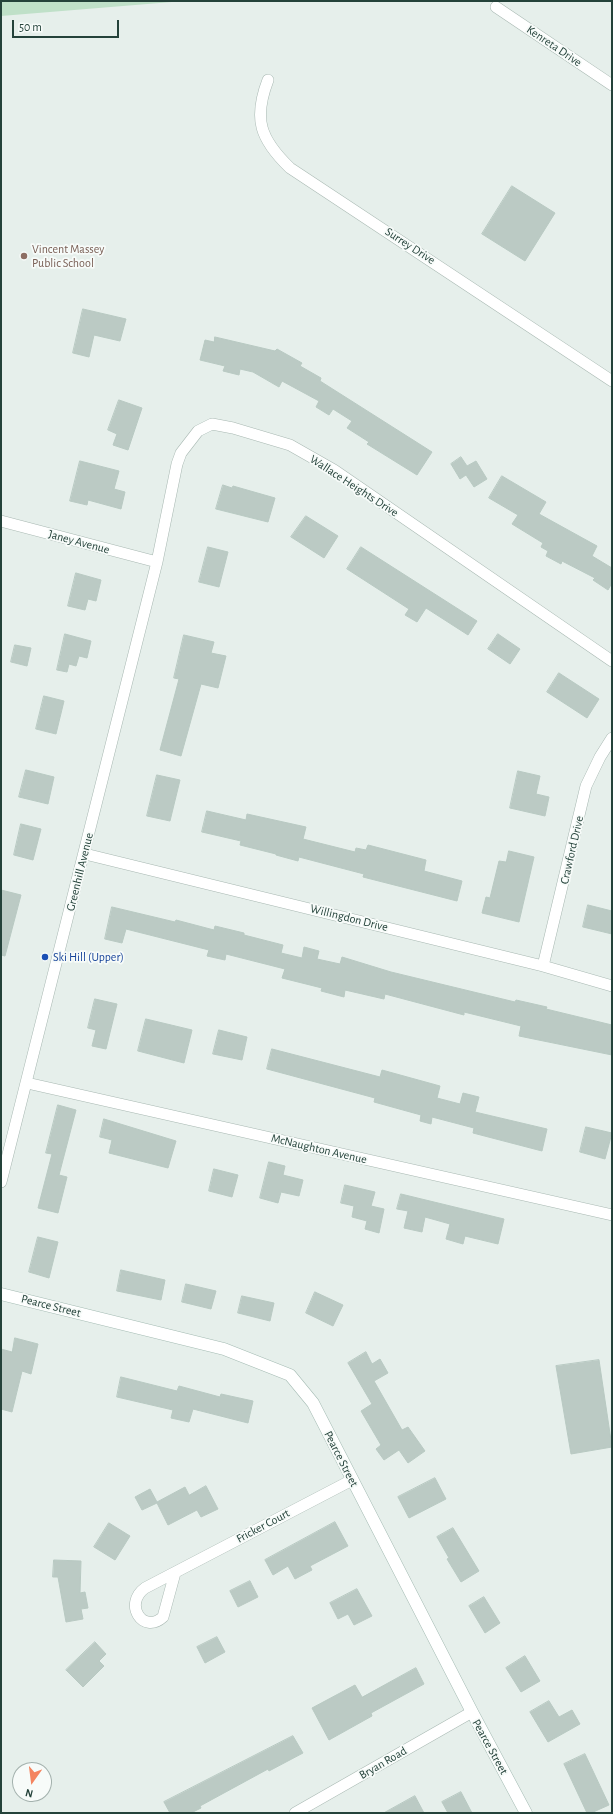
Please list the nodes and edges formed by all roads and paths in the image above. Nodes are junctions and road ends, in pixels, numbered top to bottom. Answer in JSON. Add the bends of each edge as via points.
{"nodes":[{"id":1,"x":496,"y":7,"type":"dead end"},
{"id":2,"x":268,"y":80,"type":"dead end"},
{"id":3,"x":612,"y":85,"type":"edge"},
{"id":4,"x":612,"y":381,"type":"edge"},
{"id":5,"x":1,"y":521,"type":"edge"},
{"id":6,"x":157,"y":562,"type":"junction"},
{"id":7,"x":612,"y":661,"type":"edge"},
{"id":8,"x":612,"y":738,"type":"edge"},
{"id":9,"x":85,"y":854,"type":"junction"},
{"id":10,"x":543,"y":966,"type":"junction"},
{"id":11,"x":612,"y":986,"type":"edge"},
{"id":12,"x":27,"y":1083,"type":"junction"},
{"id":13,"x":1,"y":1182,"type":"edge"},
{"id":14,"x":612,"y":1215,"type":"edge"},
{"id":15,"x":1,"y":1294,"type":"edge"},
{"id":16,"x":352,"y":1480,"type":"junction"},
{"id":17,"x":175,"y":1573,"type":"junction"},
{"id":18,"x":472,"y":1712,"type":"junction"},
{"id":19,"x":295,"y":1813,"type":"edge"},
{"id":20,"x":526,"y":1813,"type":"edge"}],
"edges":[{"from":1,"to":3,"type":"street","name":"Kenreta Drive"},
{"from":2,"to":4,"type":"street","name":"Surrey Drive","via":[[260,100],[260,119],[264,136],[274,152],[290,168]]},
{"from":5,"to":6,"type":"street","name":"Janey Avenue"},
{"from":6,"to":7,"type":"street","name":"Wallace Heights Drive","via":[[176,464],[181,453],[198,431],[212,424],[233,428],[290,445],[334,470]]},
{"from":6,"to":9,"type":"street","name":"Greenhill Avenue"},
{"from":8,"to":10,"type":"street","name":"Crawford Drive","via":[[586,786]]},
{"from":9,"to":10,"type":"street","name":"Willingdon Drive"},
{"from":9,"to":12,"type":"street","name":"Greenhill Avenue"},
{"from":10,"to":11,"type":"street","name":"Willingdon Drive"},
{"from":12,"to":13,"type":"street","name":"Greenhill Avenue"},
{"from":12,"to":14,"type":"street","name":"McNaughton Avenue"},
{"from":15,"to":16,"type":"street","name":"Pearce Street","via":[[224,1349],[290,1375],[313,1403]]},
{"from":16,"to":17,"type":"street","name":"Fricker Court"},
{"from":16,"to":18,"type":"street","name":"Pearce Street"},
{"from":17,"to":17,"type":"street","name":"Fricker Court","via":[[151,1585],[137,1596],[134,1605],[140,1618],[153,1623],[163,1617]]},
{"from":18,"to":19,"type":"street","name":"Bryan Road"},
{"from":18,"to":20,"type":"street","name":"Pearce Street"}]}
